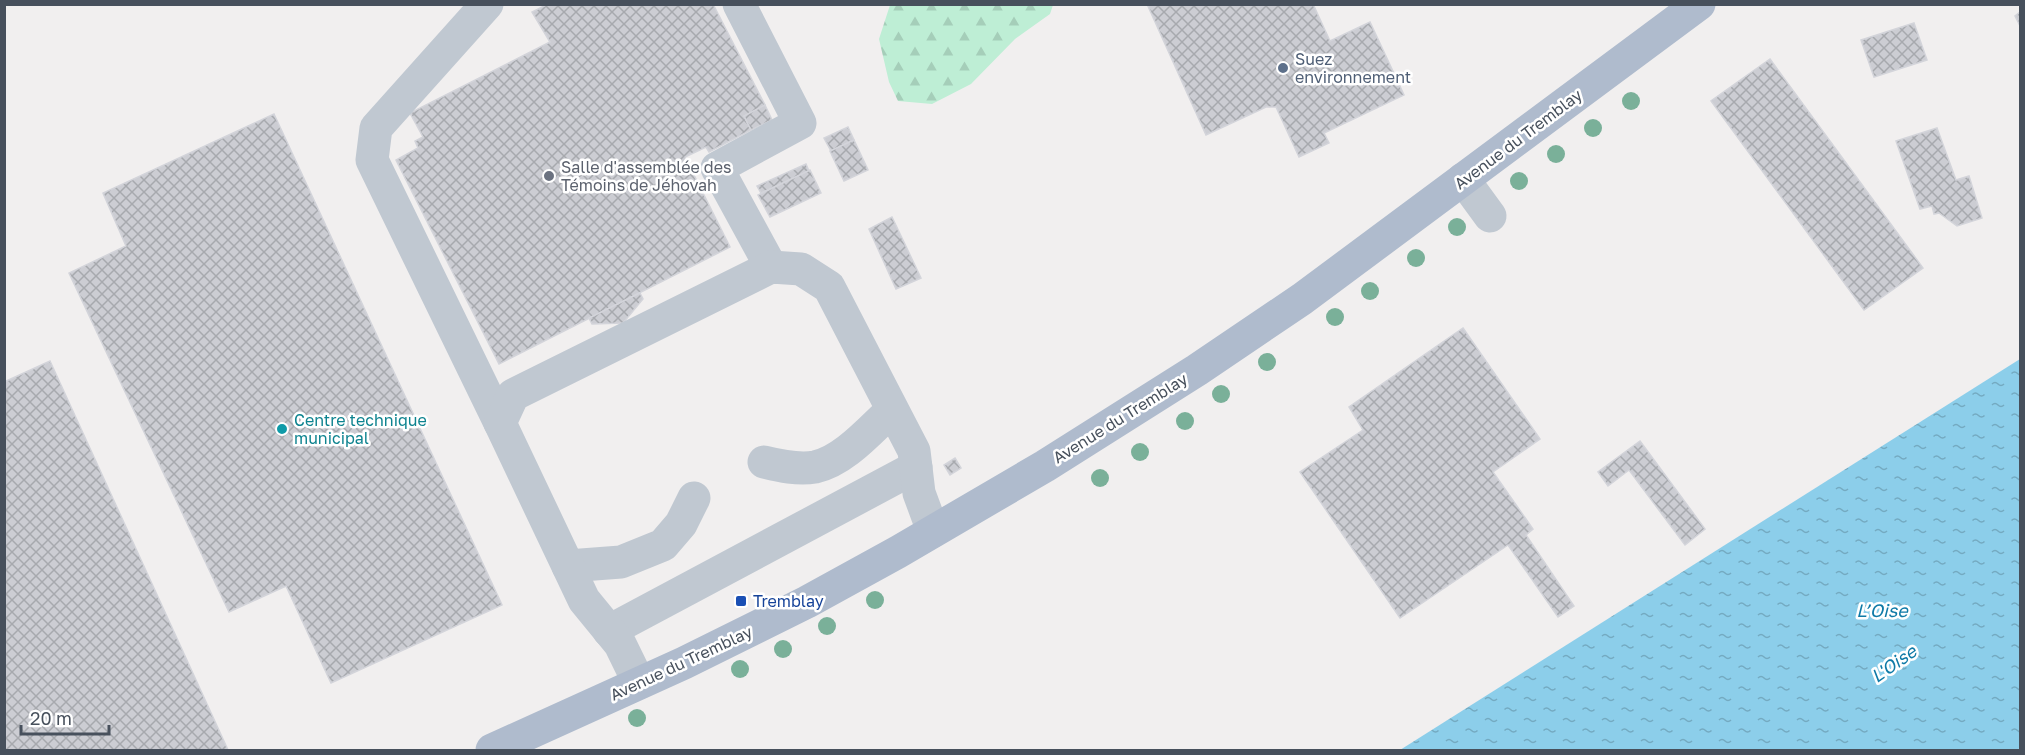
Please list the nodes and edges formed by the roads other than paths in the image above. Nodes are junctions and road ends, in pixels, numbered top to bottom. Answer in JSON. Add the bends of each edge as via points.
{"nodes":[{"id":1,"x":487,"y":4,"type":"edge"},
{"id":2,"x":739,"y":4,"type":"edge"},
{"id":3,"x":1699,"y":4,"type":"edge"},
{"id":4,"x":1463,"y":179,"type":"junction"},
{"id":5,"x":1490,"y":216,"type":"dead end"},
{"id":6,"x":771,"y":267,"type":"junction"},
{"id":7,"x":892,"y":410,"type":"junction"},
{"id":8,"x":500,"y":423,"type":"junction"},
{"id":9,"x":764,"y":462,"type":"dead end"},
{"id":10,"x":916,"y":467,"type":"junction"},
{"id":11,"x":694,"y":498,"type":"dead end"},
{"id":12,"x":933,"y":531,"type":"junction"},
{"id":13,"x":568,"y":566,"type":"junction"},
{"id":14,"x":609,"y":631,"type":"junction"},
{"id":15,"x":639,"y":683,"type":"junction"},
{"id":16,"x":492,"y":750,"type":"edge"}],
"edges":[{"from":1,"to":8,"type":"lane","via":[[376,128],[372,160]]},
{"from":2,"to":6,"type":"lane","via":[[800,123],[717,168]]},
{"from":3,"to":4,"type":"main road","name":"Avenue du Tremblay"},
{"from":4,"to":5,"type":"lane"},
{"from":4,"to":12,"type":"main road","name":"Avenue du Tremblay","via":[[1302,299],[1207,363],[1046,466]]},
{"from":6,"to":7,"type":"lane","via":[[801,269],[829,287]]},
{"from":6,"to":8,"type":"lane","via":[[513,395]]},
{"from":7,"to":9,"type":"lane","via":[[847,452],[815,467]]},
{"from":7,"to":10,"type":"lane","via":[[914,451]]},
{"from":8,"to":13,"type":"lane"},
{"from":10,"to":12,"type":"lane","via":[[919,493]]},
{"from":10,"to":14,"type":"lane"},
{"from":11,"to":13,"type":"lane","via":[[681,524],[663,545],[621,562]]},
{"from":12,"to":15,"type":"main road","name":"Avenue du Tremblay","via":[[807,602]]},
{"from":13,"to":14,"type":"lane","via":[[584,600]]},
{"from":14,"to":15,"type":"lane","via":[[620,644]]},
{"from":15,"to":16,"type":"main road","name":"Avenue du Tremblay"}]}
